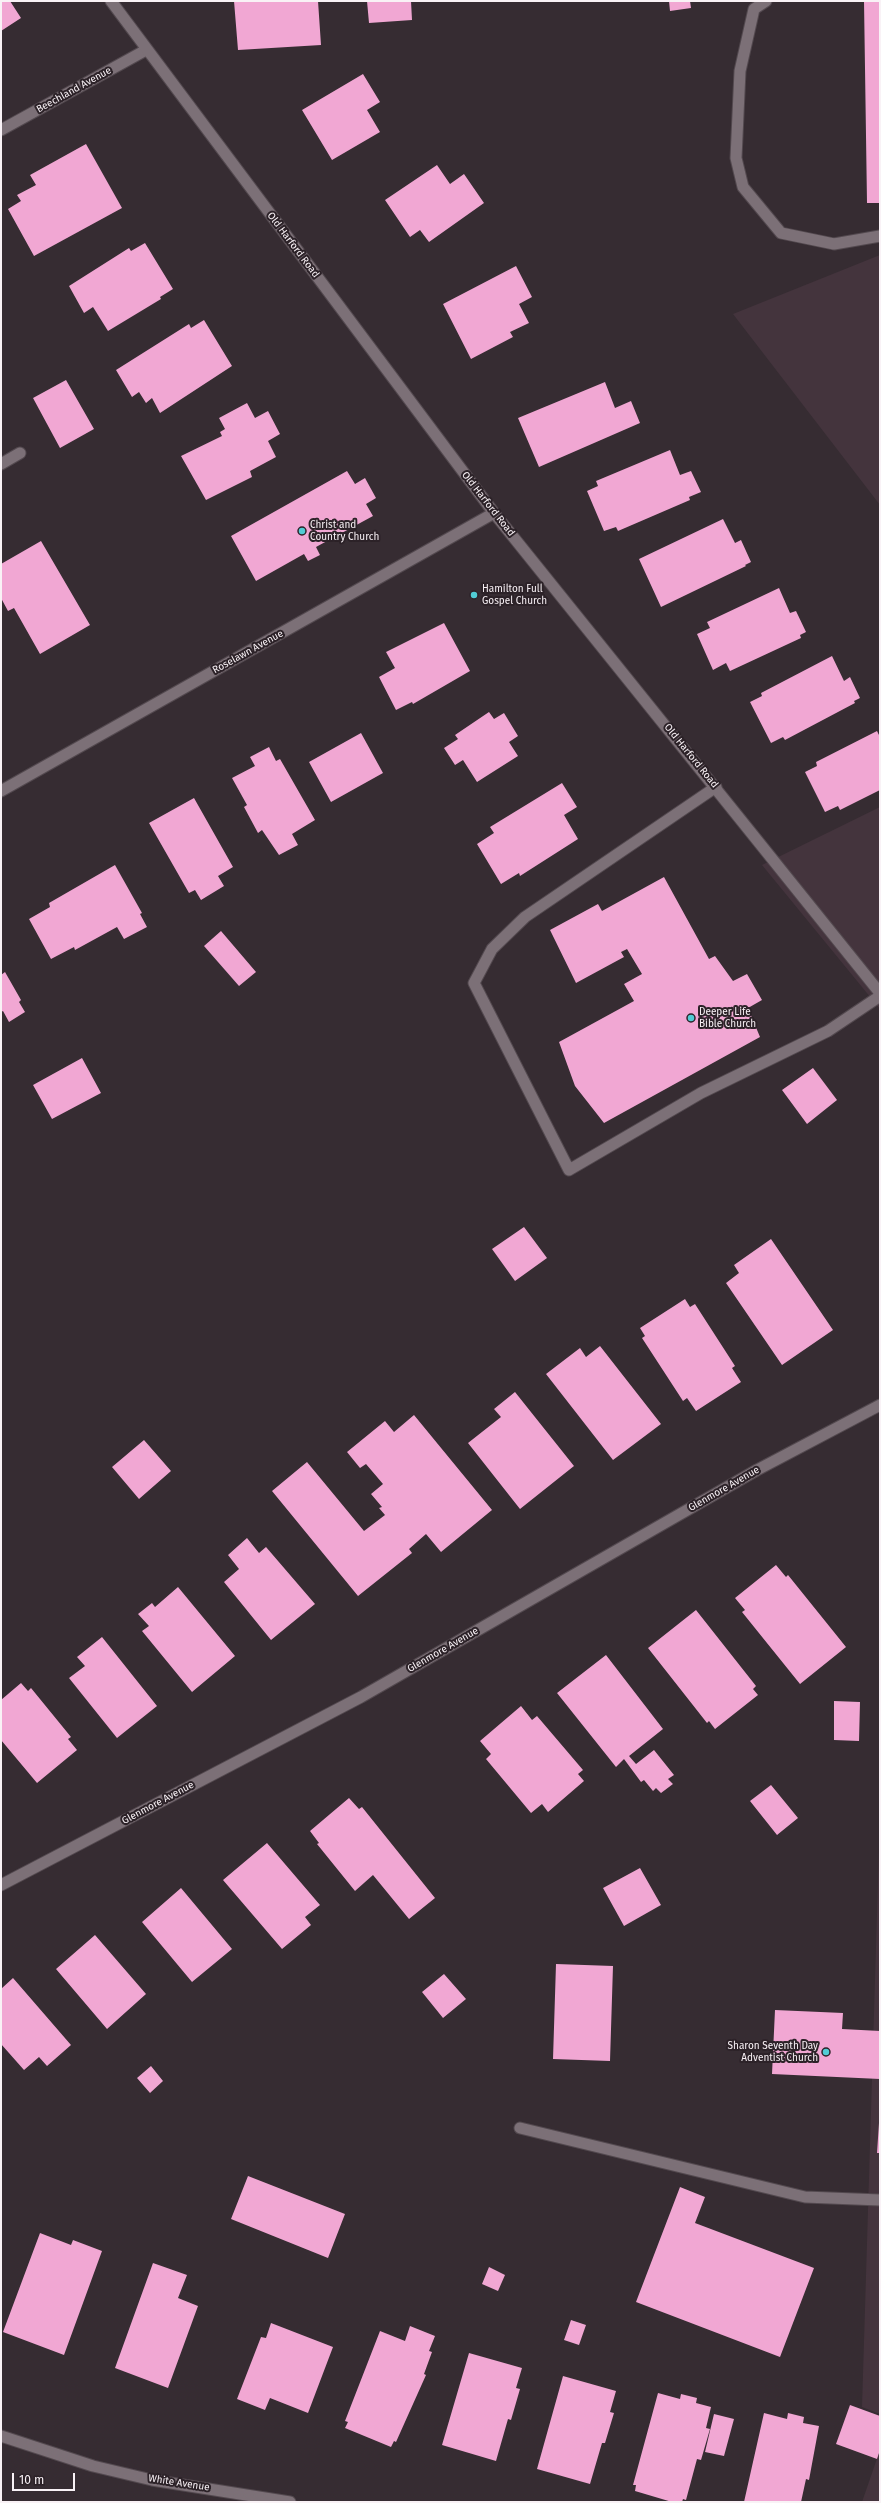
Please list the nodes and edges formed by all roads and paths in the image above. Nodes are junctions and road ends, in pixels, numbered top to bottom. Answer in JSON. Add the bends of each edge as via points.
{"nodes":[{"id":1,"x":111,"y":1,"type":"edge"},
{"id":2,"x":766,"y":1,"type":"edge"},
{"id":3,"x":146,"y":50,"type":"junction"},
{"id":4,"x":1,"y":130,"type":"edge"},
{"id":5,"x":880,"y":236,"type":"edge"},
{"id":6,"x":20,"y":453,"type":"dead end"},
{"id":7,"x":1,"y":464,"type":"edge"},
{"id":8,"x":494,"y":513,"type":"junction"},
{"id":9,"x":716,"y":787,"type":"junction"},
{"id":10,"x":1,"y":791,"type":"edge"},
{"id":11,"x":880,"y":995,"type":"edge"},
{"id":12,"x":880,"y":1405,"type":"edge"},
{"id":13,"x":1,"y":1885,"type":"edge"},
{"id":14,"x":520,"y":2128,"type":"dead end"},
{"id":15,"x":880,"y":2200,"type":"edge"},
{"id":16,"x":1,"y":2436,"type":"edge"},
{"id":17,"x":290,"y":2502,"type":"edge"}],
"edges":[{"from":1,"to":3,"type":"street","name":"Old Harford Road"},
{"from":2,"to":5,"type":"street","via":[[754,9],[740,71],[736,158],[743,187],[781,233],[834,244]]},
{"from":3,"to":4,"type":"street","name":"Beechland Avenue"},
{"from":3,"to":8,"type":"street","name":"Old Harford Road"},
{"from":6,"to":7,"type":"street"},
{"from":8,"to":9,"type":"street","name":"Old Harford Road"},
{"from":8,"to":10,"type":"street","name":"Roselawn Avenue"},
{"from":9,"to":11,"type":"street","name":"Old Harford Road"},
{"from":9,"to":11,"type":"street","via":[[525,917],[492,949],[474,983],[569,1170],[701,1093],[828,1031]]},
{"from":12,"to":13,"type":"street","name":"Glenmore Avenue","via":[[757,1470],[361,1697]]},
{"from":14,"to":15,"type":"street","via":[[805,2197]]},
{"from":16,"to":17,"type":"street","name":"White Avenue","via":[[93,2466],[152,2480]]}]}
